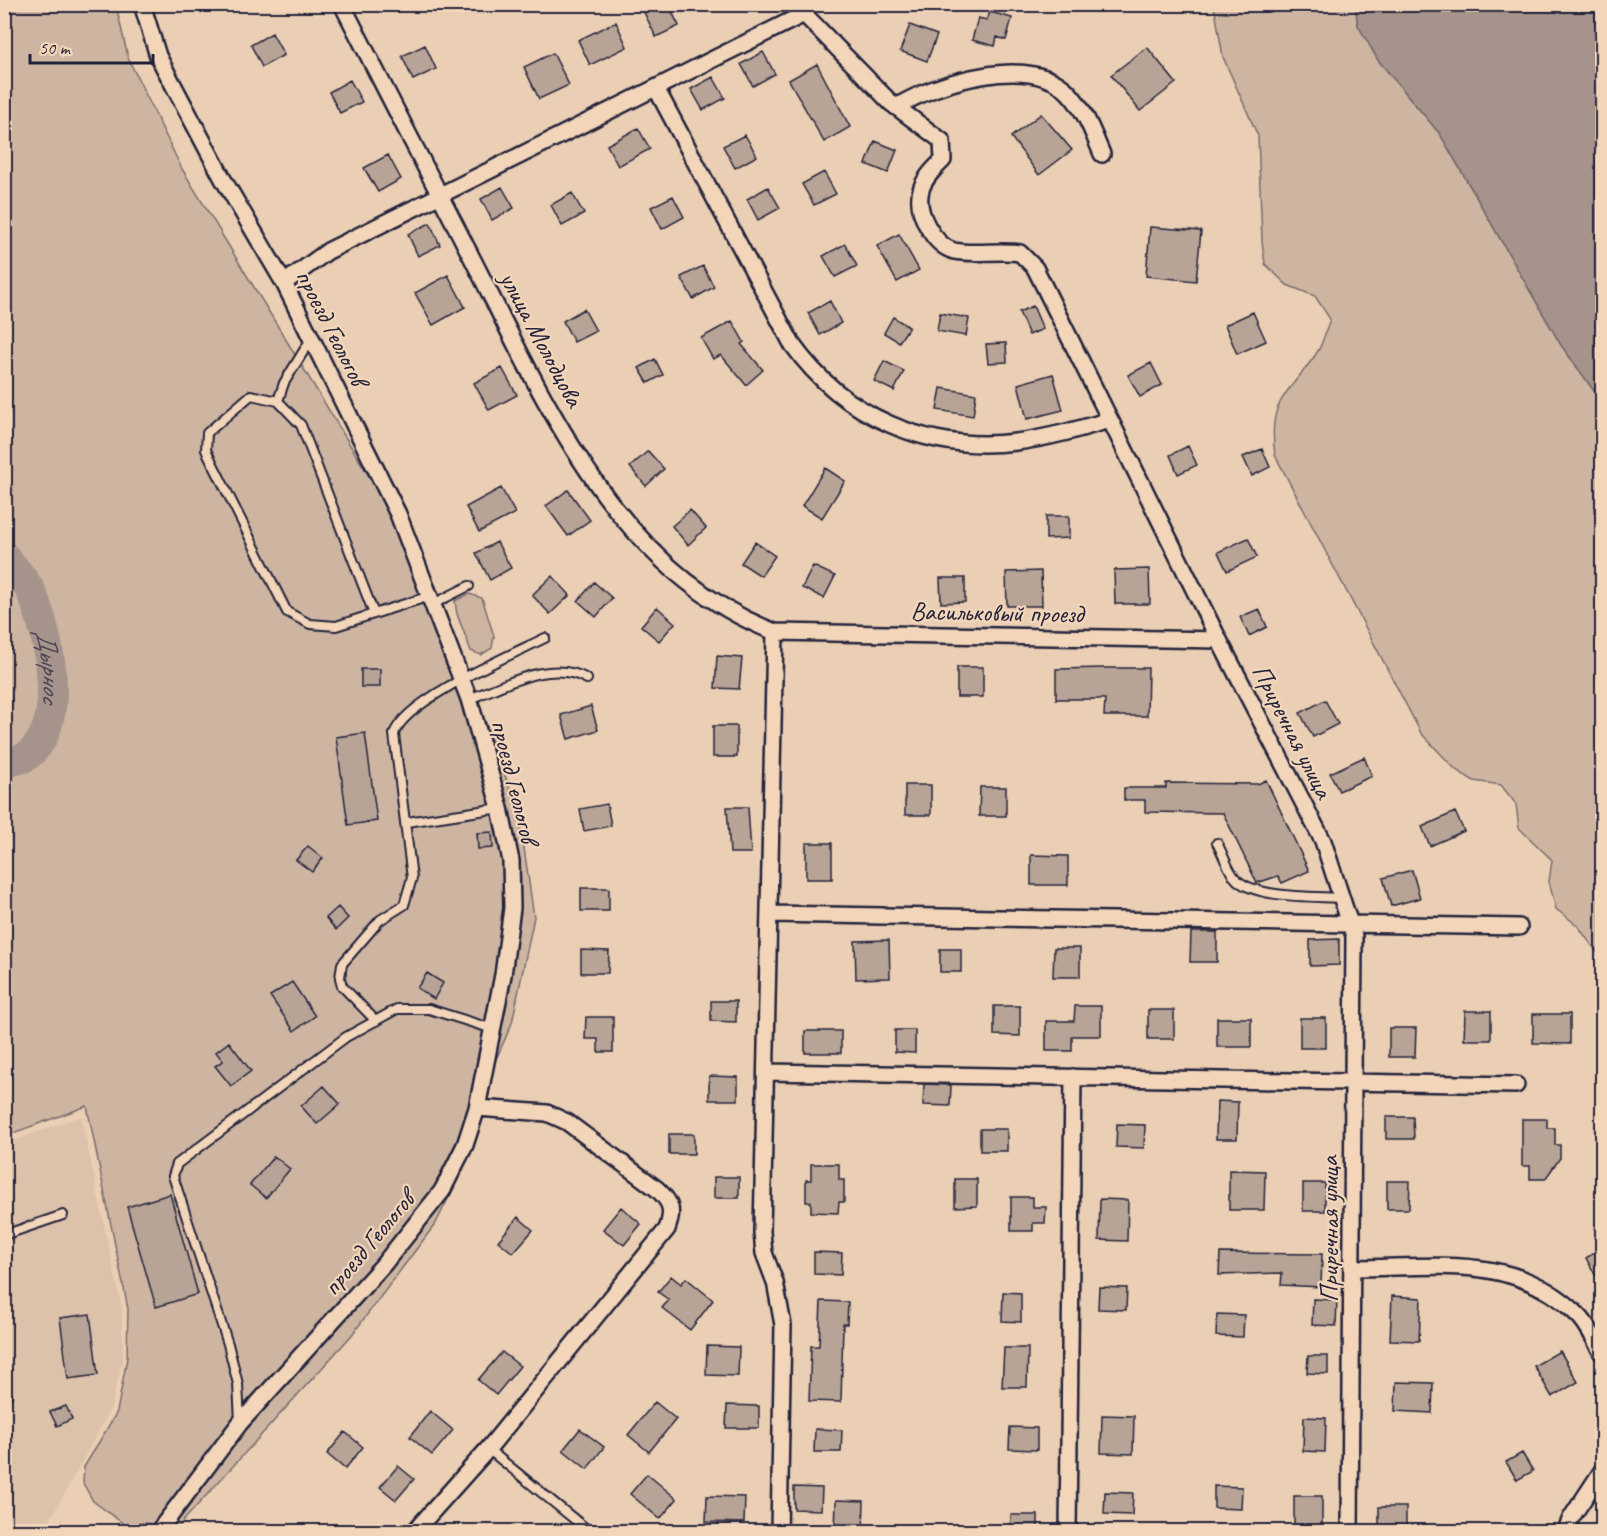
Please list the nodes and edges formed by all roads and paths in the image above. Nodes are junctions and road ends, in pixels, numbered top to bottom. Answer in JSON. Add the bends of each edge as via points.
{"nodes":[{"id":1,"x":142,"y":4,"type":"edge"},
{"id":2,"x":342,"y":4,"type":"edge"},
{"id":3,"x":802,"y":9,"type":"edge"},
{"id":4,"x":656,"y":88,"type":"junction"},
{"id":5,"x":896,"y":107,"type":"junction"},
{"id":6,"x":1102,"y":154,"type":"dead end"},
{"id":7,"x":440,"y":195,"type":"junction"},
{"id":8,"x":284,"y":284,"type":"junction"},
{"id":9,"x":312,"y":339,"type":"junction"},
{"id":10,"x":279,"y":401,"type":"junction"},
{"id":11,"x":1110,"y":420,"type":"junction"},
{"id":12,"x":469,"y":586,"type":"dead end"},
{"id":13,"x":432,"y":600,"type":"junction"},
{"id":14,"x":374,"y":614,"type":"junction"},
{"id":15,"x":775,"y":633,"type":"junction"},
{"id":16,"x":545,"y":638,"type":"dead end"},
{"id":17,"x":1219,"y":640,"type":"junction"},
{"id":18,"x":462,"y":679,"type":"junction"},
{"id":19,"x":587,"y":679,"type":"dead end"},
{"id":20,"x":469,"y":699,"type":"junction"},
{"id":21,"x":500,"y":808,"type":"junction"},
{"id":22,"x":406,"y":822,"type":"junction"},
{"id":23,"x":1217,"y":843,"type":"dead end"},
{"id":24,"x":1343,"y":898,"type":"junction"},
{"id":25,"x":770,"y":914,"type":"junction"},
{"id":26,"x":1351,"y":924,"type":"junction"},
{"id":27,"x":1519,"y":927,"type":"dead end"},
{"id":28,"x":376,"y":1021,"type":"junction"},
{"id":29,"x":493,"y":1029,"type":"junction"},
{"id":30,"x":767,"y":1072,"type":"junction"},
{"id":31,"x":1073,"y":1077,"type":"junction"},
{"id":32,"x":1354,"y":1082,"type":"junction"},
{"id":33,"x":1516,"y":1085,"type":"dead end"},
{"id":34,"x":477,"y":1108,"type":"junction"},
{"id":35,"x":63,"y":1215,"type":"dead end"},
{"id":36,"x":4,"y":1235,"type":"edge"},
{"id":37,"x":1353,"y":1268,"type":"junction"},
{"id":38,"x":1602,"y":1353,"type":"edge"},
{"id":39,"x":4,"y":1389,"type":"edge"},
{"id":40,"x":4,"y":1397,"type":"edge"},
{"id":41,"x":240,"y":1423,"type":"junction"},
{"id":42,"x":488,"y":1449,"type":"junction"},
{"id":43,"x":1602,"y":1471,"type":"edge"},
{"id":44,"x":158,"y":1532,"type":"edge"},
{"id":45,"x":414,"y":1532,"type":"edge"},
{"id":46,"x":590,"y":1532,"type":"edge"},
{"id":47,"x":779,"y":1532,"type":"edge"},
{"id":48,"x":1068,"y":1532,"type":"edge"},
{"id":49,"x":1350,"y":1532,"type":"edge"},
{"id":50,"x":1565,"y":1532,"type":"edge"}],
"edges":[{"from":1,"to":8,"type":"street","name":"проезд Геологов","via":[[158,56]]},
{"from":2,"to":7,"type":"street","name":"улица Молодцова"},
{"from":3,"to":4,"type":"street"},
{"from":3,"to":5,"type":"street","name":"Приречная улица"},
{"from":4,"to":7,"type":"street"},
{"from":4,"to":11,"type":"street","via":[[792,344],[811,371],[844,399],[887,424],[928,438],[970,444],[1015,442]]},
{"from":5,"to":6,"type":"street","via":[[930,88],[962,79],[1002,74],[1052,80],[1069,93],[1086,117]]},
{"from":5,"to":11,"type":"street","name":"Приречная улица","via":[[942,141],[943,160],[921,190],[927,225],[938,243],[955,251],[1020,253],[1035,268]]},
{"from":7,"to":8,"type":"street","via":[[328,251]]},
{"from":7,"to":15,"type":"street","name":"улица Молодцова","via":[[530,372],[591,477],[641,540],[686,582],[725,609]]},
{"from":8,"to":9,"type":"street","name":"проезд Геологов"},
{"from":9,"to":10,"type":"lane","via":[[284,383]]},
{"from":9,"to":13,"type":"street","name":"проезд Геологов","via":[[398,514]]},
{"from":10,"to":14,"type":"lane","via":[[301,425]]},
{"from":10,"to":14,"type":"lane","via":[[251,395],[207,433],[206,450],[286,612],[310,624],[336,626]]},
{"from":11,"to":17,"type":"street","name":"Приречная улица"},
{"from":12,"to":13,"type":"lane"},
{"from":13,"to":14,"type":"lane"},
{"from":13,"to":18,"type":"street","name":"проезд Геологов"},
{"from":15,"to":17,"type":"street","name":"Васильковый проезд"},
{"from":15,"to":25,"type":"street"},
{"from":16,"to":18,"type":"lane"},
{"from":17,"to":24,"type":"street","name":"Приречная улица","via":[[1323,841]]},
{"from":18,"to":20,"type":"street","name":"проезд Геологов"},
{"from":18,"to":22,"type":"lane","via":[[407,713],[397,724],[394,734]]},
{"from":19,"to":20,"type":"lane","via":[[575,672],[549,672]]},
{"from":20,"to":21,"type":"street","name":"проезд Геологов"},
{"from":21,"to":22,"type":"lane"},
{"from":21,"to":29,"type":"street","name":"проезд Геологов","via":[[511,861],[512,908]]},
{"from":22,"to":28,"type":"lane","via":[[412,878],[404,905],[380,920],[342,964],[342,986]]},
{"from":23,"to":24,"type":"lane","via":[[1236,879],[1250,888]]},
{"from":24,"to":26,"type":"street","name":"Приречная улица"},
{"from":25,"to":26,"type":"street"},
{"from":25,"to":30,"type":"street"},
{"from":26,"to":27,"type":"street"},
{"from":26,"to":32,"type":"street","name":"Приречная улица"},
{"from":28,"to":29,"type":"lane","via":[[397,1009],[429,1009]]},
{"from":28,"to":41,"type":"lane","via":[[346,1037],[177,1164],[173,1176],[238,1384]]},
{"from":29,"to":34,"type":"street","name":"проезд Геологов"},
{"from":30,"to":31,"type":"street"},
{"from":30,"to":47,"type":"street","via":[[762,1232],[783,1324]]},
{"from":31,"to":32,"type":"street"},
{"from":31,"to":48,"type":"street"},
{"from":32,"to":33,"type":"street"},
{"from":32,"to":37,"type":"street","name":"Приречная улица"},
{"from":34,"to":41,"type":"street","name":"проезд Геологов","via":[[456,1164],[425,1215]]},
{"from":34,"to":42,"type":"street","via":[[547,1113],[567,1122],[657,1189],[669,1200],[672,1214],[667,1229]]},
{"from":35,"to":36,"type":"lane"},
{"from":37,"to":38,"type":"street","via":[[1485,1268],[1515,1274],[1543,1287],[1579,1316]]},
{"from":37,"to":49,"type":"street","name":"Приречная улица"},
{"from":39,"to":40,"type":"lane","via":[[8,1396]]},
{"from":41,"to":44,"type":"street","name":"проезд Геологов"},
{"from":42,"to":45,"type":"street"},
{"from":42,"to":46,"type":"lane"},
{"from":43,"to":50,"type":"street"}]}
